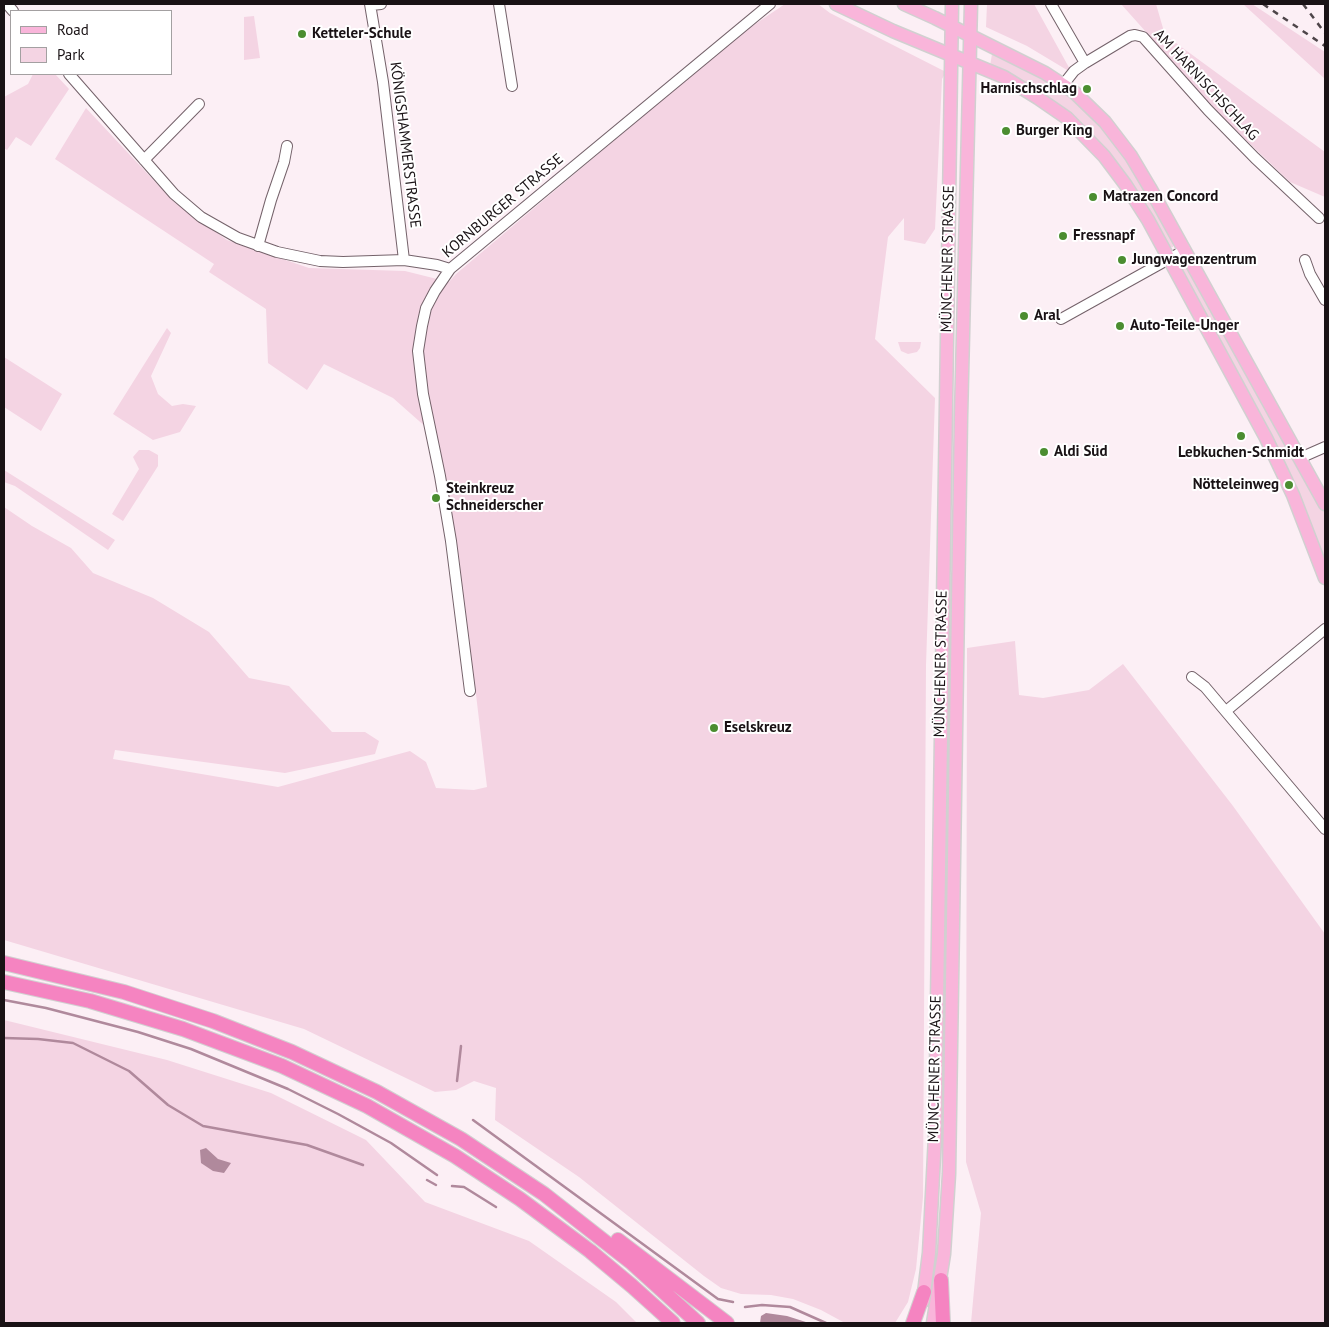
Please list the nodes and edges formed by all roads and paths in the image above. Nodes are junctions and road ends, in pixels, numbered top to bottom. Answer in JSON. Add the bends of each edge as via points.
{"nodes":[{"id":1,"x":374,"y":4,"type":"edge"},
{"id":2,"x":499,"y":4,"type":"edge"},
{"id":3,"x":770,"y":4,"type":"edge"},
{"id":4,"x":836,"y":4,"type":"edge"},
{"id":5,"x":904,"y":4,"type":"edge"},
{"id":6,"x":952,"y":4,"type":"edge"},
{"id":7,"x":971,"y":4,"type":"edge"},
{"id":8,"x":1051,"y":4,"type":"edge"},
{"id":9,"x":952,"y":26,"type":"junction"},
{"id":10,"x":970,"y":35,"type":"junction"},
{"id":11,"x":951,"y":55,"type":"junction"},
{"id":12,"x":969,"y":62,"type":"junction"},
{"id":13,"x":1085,"y":63,"type":"junction"},
{"id":14,"x":70,"y":75,"type":"edge"},
{"id":15,"x":1063,"y":85,"type":"junction"},
{"id":16,"x":512,"y":86,"type":"dead end"},
{"id":17,"x":199,"y":104,"type":"dead end"},
{"id":18,"x":287,"y":146,"type":"dead end"},
{"id":19,"x":144,"y":160,"type":"junction"},
{"id":20,"x":1319,"y":218,"type":"dead end"},
{"id":21,"x":258,"y":246,"type":"junction"},
{"id":22,"x":1185,"y":250,"type":"junction"},
{"id":23,"x":1169,"y":259,"type":"junction"},
{"id":24,"x":404,"y":260,"type":"junction"},
{"id":25,"x":1305,"y":260,"type":"dead end"},
{"id":26,"x":450,"y":269,"type":"junction"},
{"id":27,"x":1325,"y":300,"type":"edge"},
{"id":28,"x":1061,"y":319,"type":"dead end"},
{"id":29,"x":1325,"y":447,"type":"edge"},
{"id":30,"x":1300,"y":458,"type":"junction"},
{"id":31,"x":1325,"y":504,"type":"edge"},
{"id":32,"x":1325,"y":578,"type":"edge"},
{"id":33,"x":1325,"y":629,"type":"edge"},
{"id":34,"x":1192,"y":677,"type":"dead end"},
{"id":35,"x":470,"y":691,"type":"dead end"},
{"id":36,"x":1226,"y":711,"type":"junction"},
{"id":37,"x":1325,"y":829,"type":"edge"},
{"id":38,"x":4,"y":964,"type":"edge"},
{"id":39,"x":4,"y":982,"type":"edge"},
{"id":40,"x":567,"y":1211,"type":"junction"},
{"id":41,"x":941,"y":1280,"type":"junction"},
{"id":42,"x":635,"y":1288,"type":"junction"},
{"id":43,"x":924,"y":1292,"type":"junction"},
{"id":44,"x":660,"y":1323,"type":"edge"},
{"id":45,"x":673,"y":1323,"type":"edge"},
{"id":46,"x":698,"y":1323,"type":"edge"},
{"id":47,"x":727,"y":1323,"type":"edge"},
{"id":48,"x":913,"y":1323,"type":"edge"},
{"id":49,"x":920,"y":1323,"type":"edge"},
{"id":50,"x":933,"y":1323,"type":"edge"},
{"id":51,"x":943,"y":1323,"type":"edge"}],
"edges":[{"from":1,"to":24,"type":"street","name":"KÖNIGSHAMMERSTRASSE"},
{"from":2,"to":16,"type":"street"},
{"from":3,"to":26,"type":"street","name":"KORNBURGER STRASSE"},
{"from":4,"to":11,"type":"main road"},
{"from":5,"to":9,"type":"main road"},
{"from":6,"to":9,"type":"main road","name":"MÜNCHENER STRASSE"},
{"from":7,"to":10,"type":"main road","name":"MÜNCHENER STRASSE"},
{"from":8,"to":13,"type":"street"},
{"from":9,"to":10,"type":"main road"},
{"from":9,"to":11,"type":"main road","name":"MÜNCHENER STRASSE"},
{"from":10,"to":12,"type":"main road","name":"MÜNCHENER STRASSE"},
{"from":10,"to":15,"type":"main road"},
{"from":11,"to":12,"type":"main road"},
{"from":11,"to":43,"type":"main road","name":"MÜNCHENER STRASSE","via":[[935,1136],[931,1234]]},
{"from":12,"to":23,"type":"main road","via":[[1024,89],[1067,118],[1087,137],[1125,184]]},
{"from":12,"to":41,"type":"main road","name":"MÜNCHENER STRASSE","via":[[950,1166]]},
{"from":13,"to":15,"type":"street","name":"AM HARNISCHSCHLAG"},
{"from":13,"to":20,"type":"street","name":"AM HARNISCHSCHLAG","via":[[1130,36],[1143,37],[1221,124]]},
{"from":14,"to":19,"type":"street"},
{"from":15,"to":22,"type":"main road","via":[[1093,109],[1125,148]]},
{"from":17,"to":19,"type":"street"},
{"from":18,"to":21,"type":"street"},
{"from":19,"to":21,"type":"street","via":[[174,194],[201,217]]},
{"from":21,"to":24,"type":"street","via":[[320,260]]},
{"from":22,"to":23,"type":"street"},
{"from":22,"to":30,"type":"main road"},
{"from":23,"to":28,"type":"street"},
{"from":23,"to":32,"type":"main road","via":[[1278,462]]},
{"from":24,"to":26,"type":"street"},
{"from":25,"to":27,"type":"street"},
{"from":26,"to":35,"type":"street","name":"KORNBURGER STRASSE","via":[[426,308],[418,351],[426,414],[451,541]]},
{"from":29,"to":30,"type":"street"},
{"from":30,"to":31,"type":"main road"},
{"from":33,"to":36,"type":"street"},
{"from":34,"to":36,"type":"street","via":[[1206,687]]},
{"from":36,"to":37,"type":"street"},
{"from":38,"to":40,"type":"highway","via":[[141,997],[292,1052],[366,1086],[456,1136]]},
{"from":39,"to":42,"type":"highway","via":[[130,1012],[225,1044],[333,1090],[450,1154],[554,1223]]},
{"from":40,"to":46,"type":"highway","via":[[632,1263]]},
{"from":40,"to":47,"type":"highway","via":[[621,1242]]},
{"from":41,"to":50,"type":"main road","name":"MÜNCHENER STRASSE"},
{"from":41,"to":51,"type":"highway"},
{"from":42,"to":44,"type":"highway"},
{"from":42,"to":45,"type":"highway"},
{"from":43,"to":48,"type":"highway"},
{"from":43,"to":49,"type":"main road","name":"MÜNCHENER STRASSE"}]}
